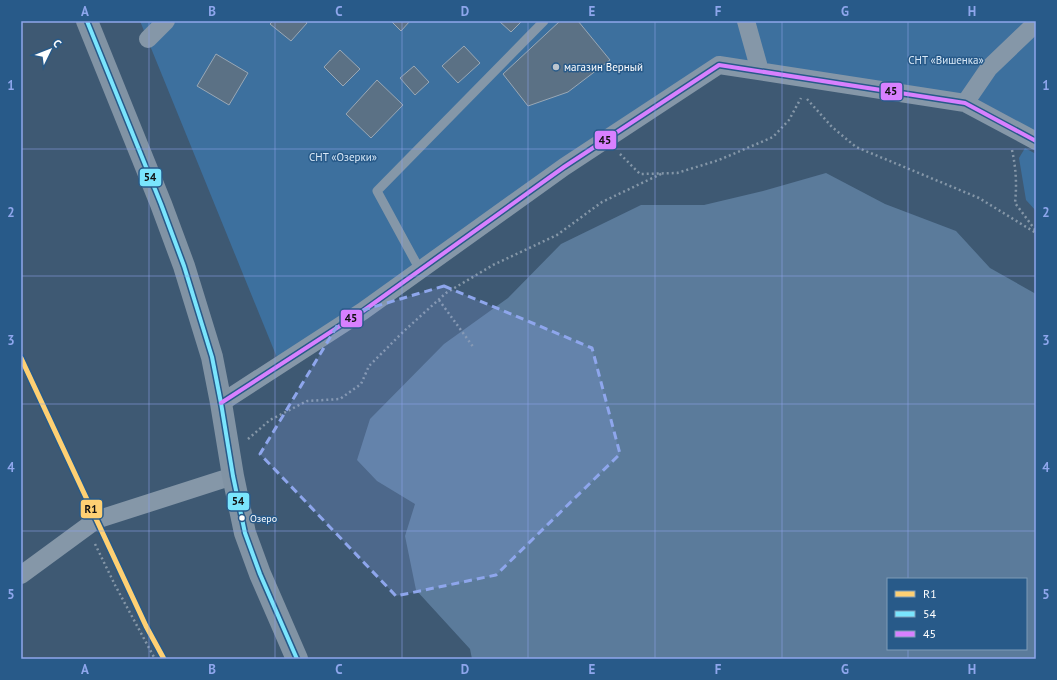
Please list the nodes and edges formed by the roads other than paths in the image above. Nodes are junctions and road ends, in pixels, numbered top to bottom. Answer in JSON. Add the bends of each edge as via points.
{"nodes":[{"id":1,"x":87,"y":21,"type":"edge"},
{"id":2,"x":166,"y":21,"type":"edge"},
{"id":3,"x":544,"y":21,"type":"edge"},
{"id":4,"x":746,"y":21,"type":"edge"},
{"id":5,"x":1036,"y":23,"type":"edge"},
{"id":6,"x":148,"y":39,"type":"dead end"},
{"id":7,"x":760,"y":71,"type":"junction"},
{"id":8,"x":964,"y":103,"type":"junction"},
{"id":9,"x":1036,"y":141,"type":"edge"},
{"id":10,"x":420,"y":270,"type":"junction"},
{"id":11,"x":222,"y":403,"type":"junction"},
{"id":12,"x":231,"y":465,"type":"junction"},
{"id":13,"x":21,"y":575,"type":"edge"},
{"id":14,"x":298,"y":659,"type":"edge"}],
"edges":[{"from":1,"to":11,"type":"street","via":[[184,266],[212,357]]},
{"from":2,"to":6,"type":"street"},
{"from":3,"to":10,"type":"lane","via":[[377,191]]},
{"from":4,"to":7,"type":"street"},
{"from":5,"to":8,"type":"street","via":[[990,68]]},
{"from":7,"to":8,"type":"street"},
{"from":7,"to":10,"type":"street","via":[[719,65],[564,167]]},
{"from":8,"to":9,"type":"street"},
{"from":10,"to":11,"type":"street","via":[[363,311]]},
{"from":11,"to":12,"type":"street"},
{"from":12,"to":13,"type":"street","via":[[96,520]]},
{"from":12,"to":14,"type":"street","via":[[245,533],[260,574]]}]}
